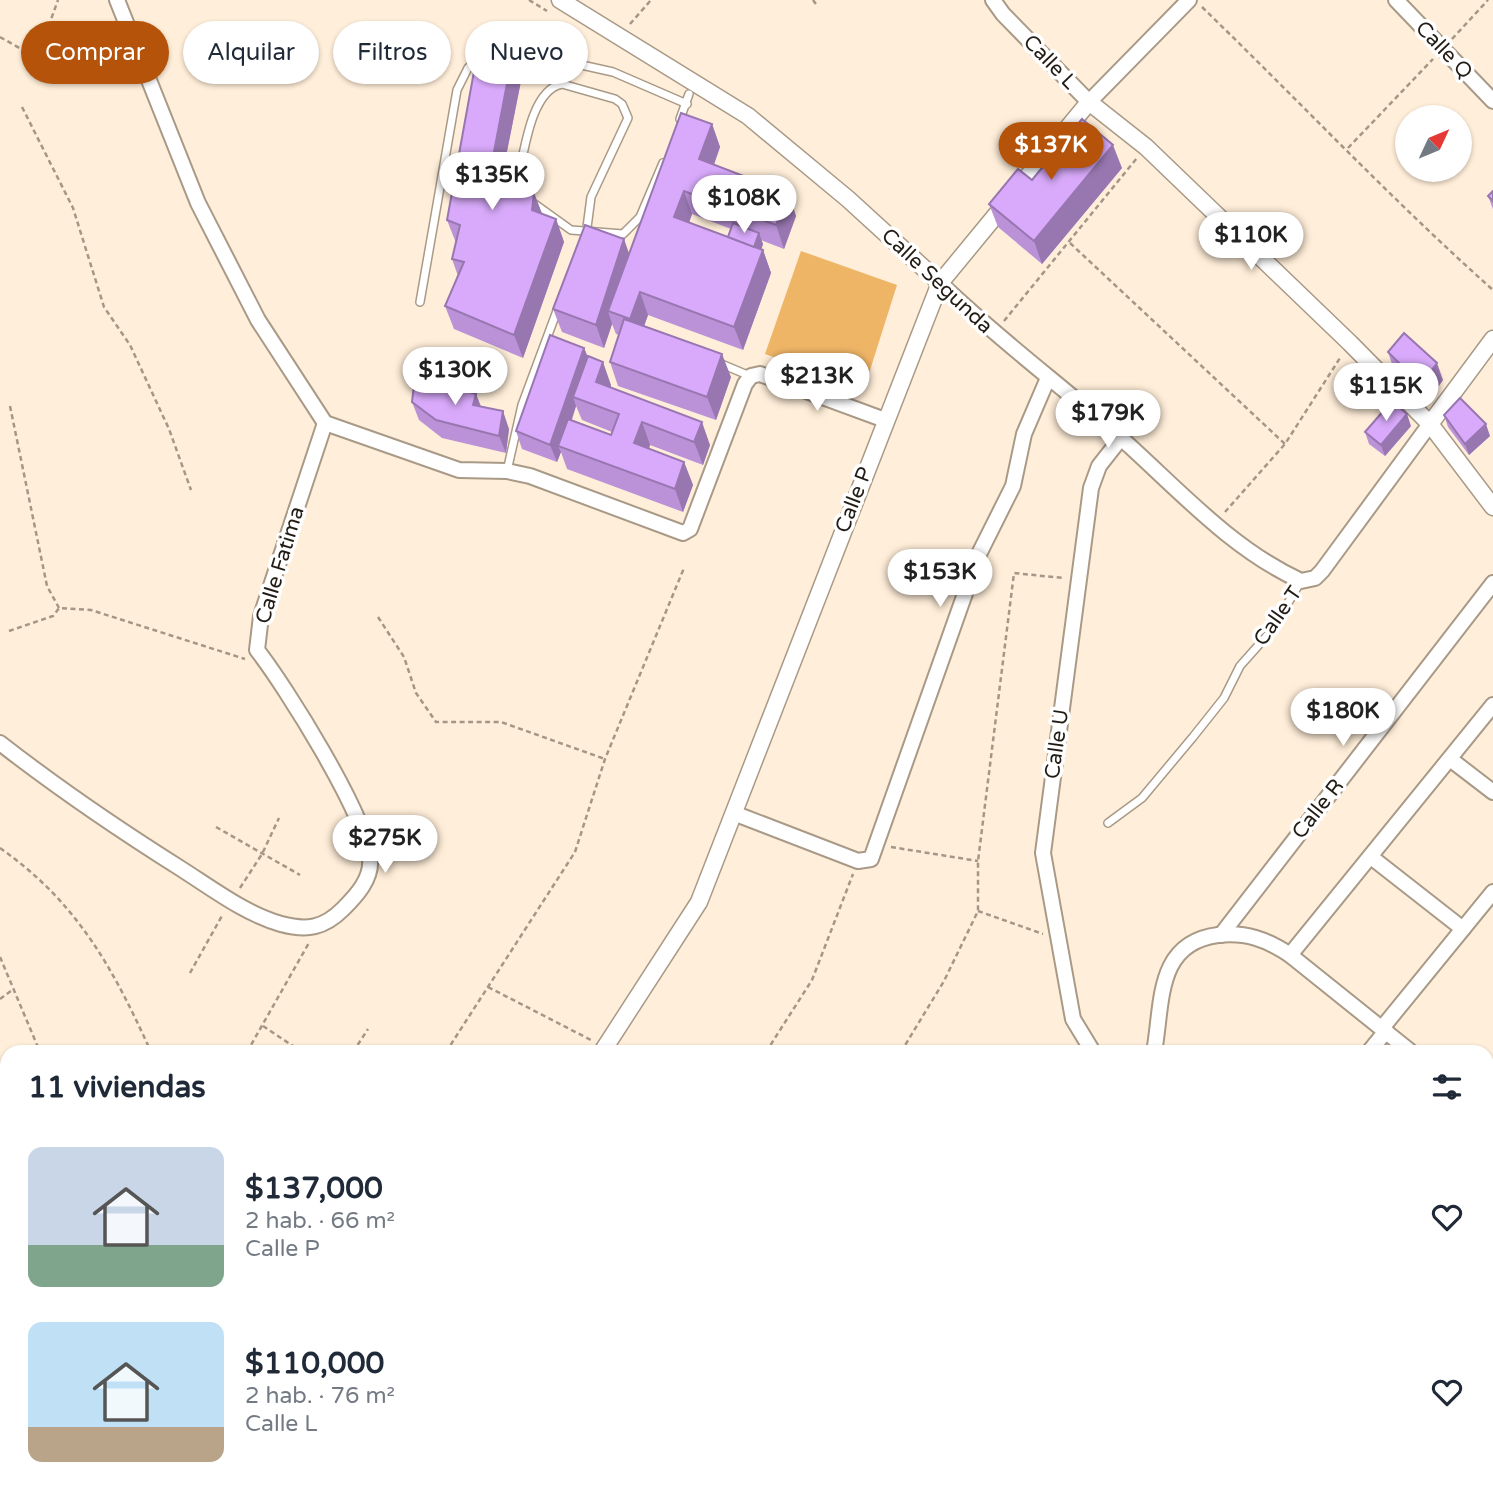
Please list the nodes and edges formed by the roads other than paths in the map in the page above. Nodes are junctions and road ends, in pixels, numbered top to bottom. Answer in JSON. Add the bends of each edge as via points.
{"nodes":[{"id":1,"x":117,"y":0,"type":"edge"},
{"id":2,"x":993,"y":0,"type":"edge"},
{"id":3,"x":1189,"y":0,"type":"edge"},
{"id":4,"x":1395,"y":0,"type":"edge"},
{"id":5,"x":555,"y":6,"type":"edge"},
{"id":6,"x":588,"y":66,"type":"edge"},
{"id":7,"x":465,"y":74,"type":"edge"},
{"id":8,"x":689,"y":94,"type":"dead end"},
{"id":9,"x":1493,"y":101,"type":"edge"},
{"id":10,"x":1088,"y":102,"type":"junction"},
{"id":11,"x":687,"y":104,"type":"junction"},
{"id":12,"x":676,"y":129,"type":"edge"},
{"id":13,"x":666,"y":154,"type":"edge"},
{"id":14,"x":588,"y":229,"type":"junction"},
{"id":15,"x":583,"y":242,"type":"edge"},
{"id":16,"x":940,"y":284,"type":"junction"},
{"id":17,"x":419,"y":302,"type":"dead end"},
{"id":18,"x":560,"y":304,"type":"edge"},
{"id":19,"x":1493,"y":339,"type":"edge"},
{"id":20,"x":714,"y":361,"type":"edge"},
{"id":21,"x":751,"y":376,"type":"junction"},
{"id":22,"x":1048,"y":378,"type":"junction"},
{"id":23,"x":885,"y":420,"type":"junction"},
{"id":24,"x":325,"y":423,"type":"junction"},
{"id":25,"x":1430,"y":424,"type":"junction"},
{"id":26,"x":1121,"y":438,"type":"junction"},
{"id":27,"x":507,"y":471,"type":"junction"},
{"id":28,"x":1493,"y":507,"type":"edge"},
{"id":29,"x":1301,"y":581,"type":"junction"},
{"id":30,"x":1493,"y":583,"type":"edge"},
{"id":31,"x":1493,"y":705,"type":"edge"},
{"id":32,"x":0,"y":743,"type":"edge"},
{"id":33,"x":1450,"y":759,"type":"junction"},
{"id":34,"x":1493,"y":792,"type":"edge"},
{"id":35,"x":736,"y":814,"type":"junction"},
{"id":36,"x":1108,"y":823,"type":"dead end"},
{"id":37,"x":1371,"y":857,"type":"junction"},
{"id":38,"x":1493,"y":891,"type":"edge"},
{"id":39,"x":1463,"y":929,"type":"junction"},
{"id":40,"x":1221,"y":935,"type":"junction"},
{"id":41,"x":1290,"y":955,"type":"junction"},
{"id":42,"x":1384,"y":1030,"type":"junction"},
{"id":43,"x":606,"y":1045,"type":"edge"},
{"id":44,"x":1089,"y":1045,"type":"edge"},
{"id":45,"x":1155,"y":1045,"type":"edge"},
{"id":46,"x":1374,"y":1045,"type":"edge"},
{"id":47,"x":1402,"y":1045,"type":"edge"}],
"edges":[{"from":1,"to":24,"type":"street","via":[[198,203],[258,320]]},
{"from":2,"to":10,"type":"street","name":"Calle L"},
{"from":3,"to":10,"type":"street","name":"Calle P"},
{"from":4,"to":9,"type":"street","name":"Calle Q"},
{"from":5,"to":16,"type":"street","name":"Calle Segunda","via":[[748,116]]},
{"from":6,"to":11,"type":"lane"},
{"from":7,"to":17,"type":"lane","via":[[457,90]]},
{"from":8,"to":11,"type":"lane"},
{"from":10,"to":16,"type":"street","name":"Calle P"},
{"from":10,"to":25,"type":"street","name":"Calle L","via":[[1146,147]]},
{"from":11,"to":12,"type":"lane"},
{"from":13,"to":14,"type":"lane","via":[[640,217],[629,231]]},
{"from":14,"to":14,"type":"lane","via":[[570,230],[519,192],[517,183],[536,108],[553,86],[576,86],[615,99],[626,111],[626,125],[591,197]]},
{"from":14,"to":15,"type":"lane"},
{"from":16,"to":22,"type":"street","name":"Calle Segunda"},
{"from":16,"to":23,"type":"street","name":"Calle P"},
{"from":18,"to":27,"type":"lane","via":[[522,405]]},
{"from":19,"to":25,"type":"street","name":"Calle T"},
{"from":20,"to":21,"type":"lane"},
{"from":21,"to":23,"type":"street","via":[[761,374]]},
{"from":21,"to":27,"type":"street","via":[[690,529],[683,533]]},
{"from":22,"to":26,"type":"street","name":"Calle Segunda"},
{"from":22,"to":35,"type":"street","via":[[1024,434],[1013,486],[979,554],[870,859],[858,860]]},
{"from":23,"to":35,"type":"street","name":"Calle P"},
{"from":24,"to":27,"type":"street","via":[[459,470]]},
{"from":24,"to":32,"type":"street","name":"Calle Fatima","via":[[261,616],[257,650],[354,810],[371,860],[355,897],[331,921],[317,929],[281,924],[231,901],[118,829]]},
{"from":25,"to":28,"type":"street","name":"Calle L"},
{"from":25,"to":29,"type":"street","name":"Calle T","via":[[1322,571]]},
{"from":26,"to":29,"type":"street","name":"Calle Segunda","via":[[1216,525]]},
{"from":26,"to":44,"type":"street","name":"Calle U","via":[[1094,478],[1043,843],[1073,1019]]},
{"from":29,"to":36,"type":"lane","name":"Calle T","via":[[1272,630],[1240,666],[1224,698],[1193,737],[1142,798]]},
{"from":30,"to":40,"type":"street","name":"Calle R"},
{"from":31,"to":33,"type":"street"},
{"from":33,"to":34,"type":"street"},
{"from":33,"to":37,"type":"street"},
{"from":35,"to":43,"type":"street","name":"Calle P","via":[[699,902]]},
{"from":37,"to":39,"type":"street"},
{"from":37,"to":41,"type":"street"},
{"from":38,"to":39,"type":"street"},
{"from":39,"to":42,"type":"street"},
{"from":40,"to":41,"type":"street","via":[[1257,937]]},
{"from":40,"to":45,"type":"street","via":[[1189,944],[1170,965]]},
{"from":41,"to":42,"type":"street"},
{"from":42,"to":46,"type":"street"},
{"from":42,"to":47,"type":"street"}]}
